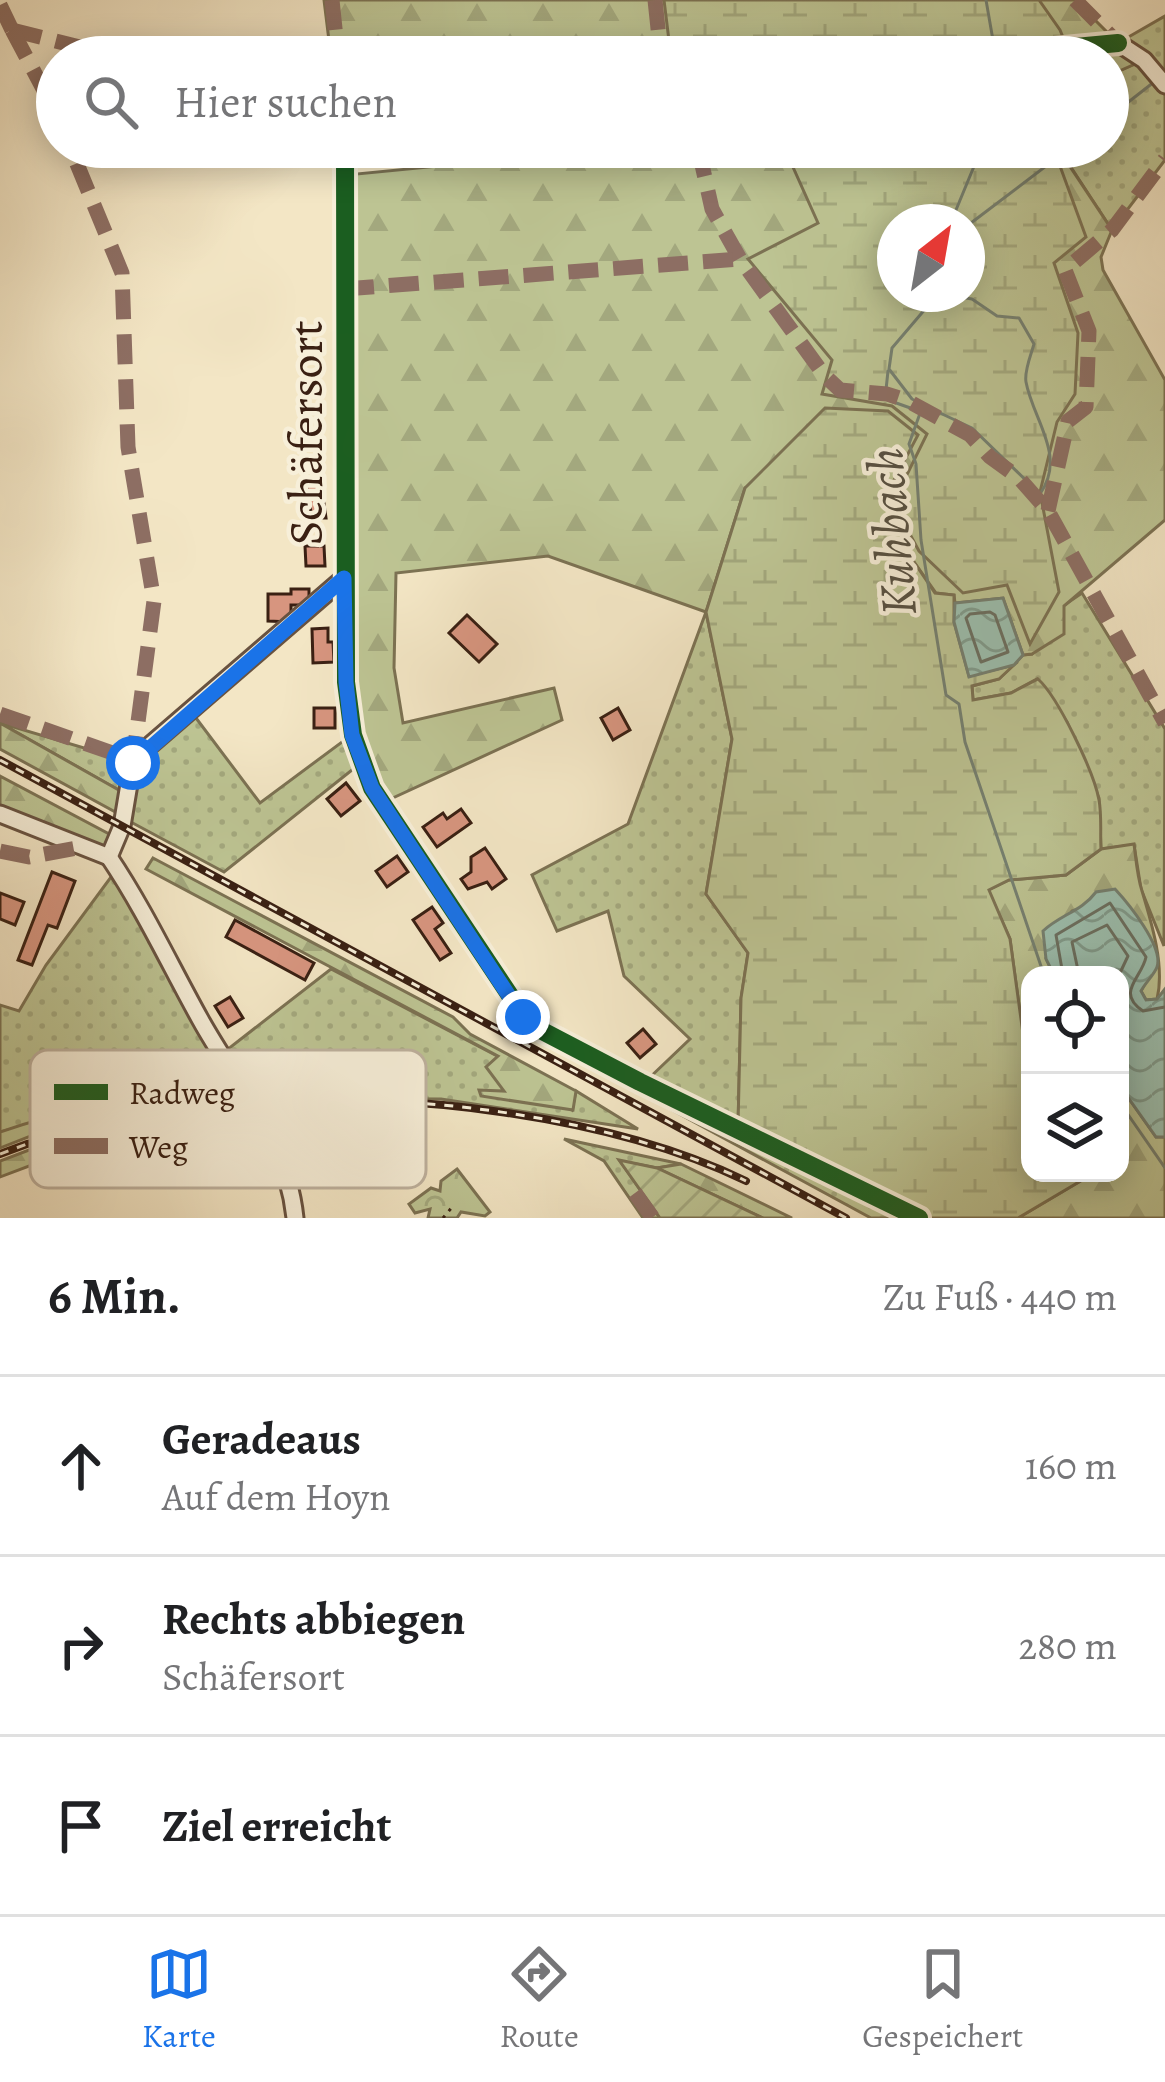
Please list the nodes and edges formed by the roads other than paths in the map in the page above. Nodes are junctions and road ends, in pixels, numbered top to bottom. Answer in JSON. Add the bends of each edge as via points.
{"nodes":[{"id":1,"x":1129,"y":50,"type":"edge"},
{"id":2,"x":1165,"y":85,"type":"edge"},
{"id":3,"x":345,"y":168,"type":"edge"},
{"id":4,"x":344,"y":578,"type":"junction"},
{"id":5,"x":0,"y":814,"type":"edge"},
{"id":6,"x":109,"y":857,"type":"junction"},
{"id":7,"x":219,"y":1050,"type":"edge"},
{"id":8,"x":291,"y":1188,"type":"edge"},
{"id":9,"x":295,"y":1218,"type":"edge"},
{"id":10,"x":919,"y":1218,"type":"edge"}],
"edges":[{"from":1,"to":2,"type":"street"},
{"from":3,"to":4,"type":"street","name":"Schäfersort"},
{"from":4,"to":6,"type":"street","via":[[133,760]]},
{"from":4,"to":10,"type":"street","name":"Schäfersort","via":[[352,735],[372,788],[529,1024]]},
{"from":5,"to":6,"type":"street"},
{"from":6,"to":7,"type":"street"},
{"from":8,"to":9,"type":"street"}]}
